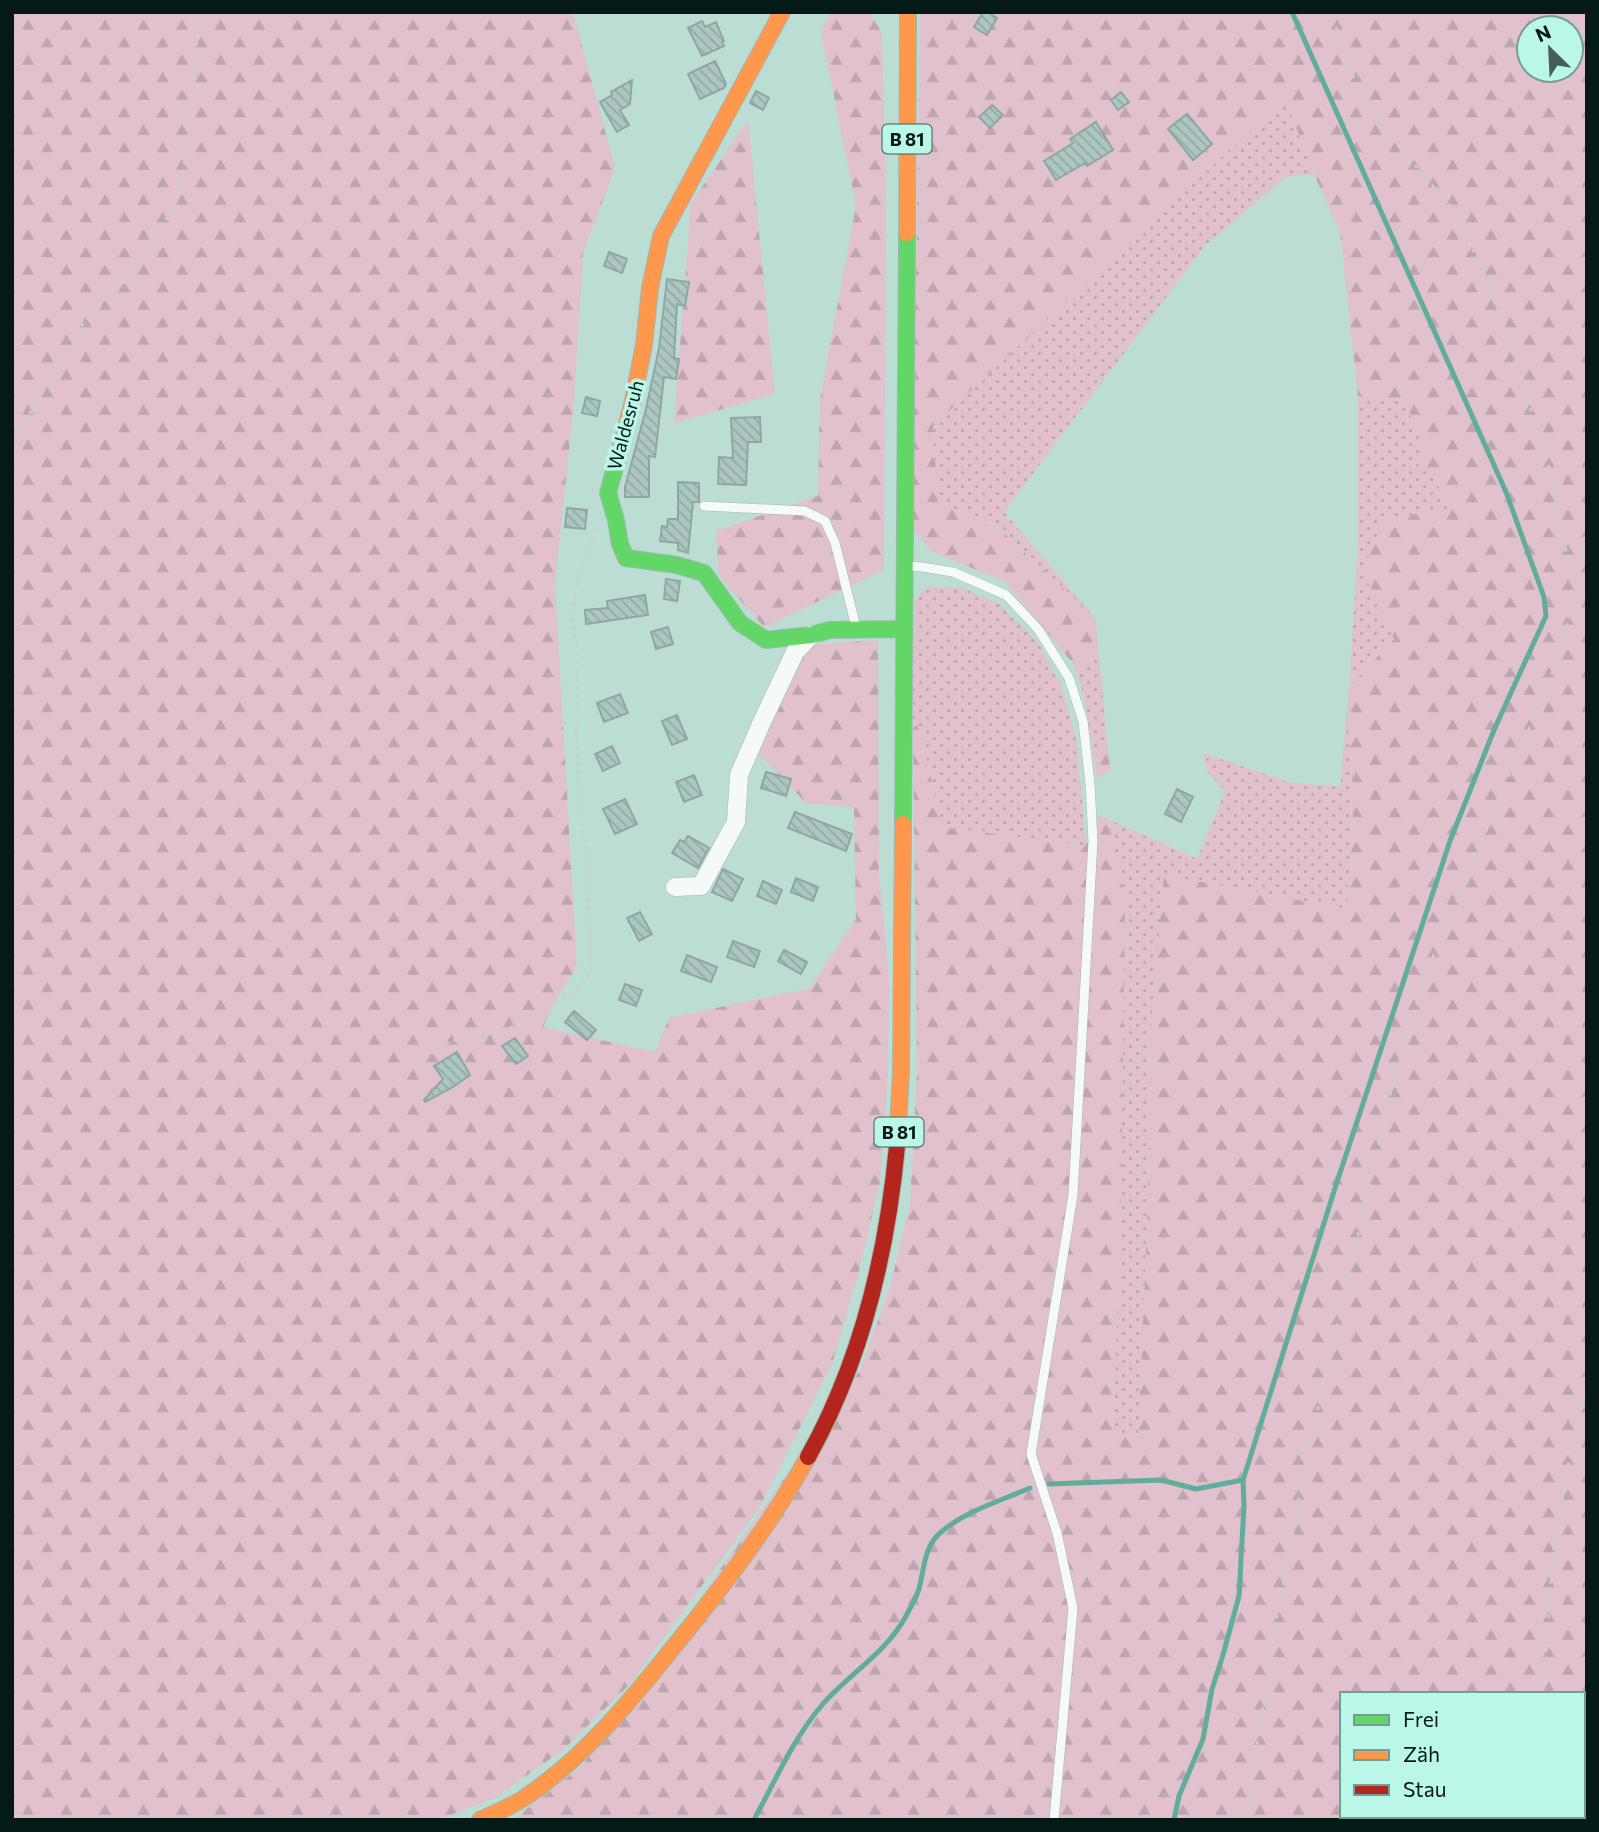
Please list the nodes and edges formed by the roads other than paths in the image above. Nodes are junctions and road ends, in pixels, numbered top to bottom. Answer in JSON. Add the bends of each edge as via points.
{"nodes":[{"id":1,"x":782,"y":12,"type":"edge"},
{"id":2,"x":908,"y":12,"type":"edge"},
{"id":3,"x":704,"y":506,"type":"dead end"},
{"id":4,"x":903,"y":566,"type":"junction"},
{"id":5,"x":856,"y":629,"type":"junction"},
{"id":6,"x":903,"y":629,"type":"junction"},
{"id":7,"x":811,"y":635,"type":"junction"},
{"id":8,"x":675,"y":887,"type":"dead end"},
{"id":9,"x":480,"y":1820,"type":"edge"},
{"id":10,"x":1054,"y":1820,"type":"edge"}],
"edges":[{"from":1,"to":7,"type":"main road","name":"Waldesruh","via":[[661,236],[632,405],[608,493],[626,558],[704,573],[740,623],[766,640]]},
{"from":2,"to":4,"type":"main road","number":"B 81"},
{"from":3,"to":5,"type":"lane","via":[[805,511],[825,521],[835,543]]},
{"from":4,"to":6,"type":"main road","number":"B 81"},
{"from":4,"to":10,"type":"lane","via":[[953,572],[1006,595],[1038,629],[1069,678],[1083,721],[1093,841],[1073,1195],[1031,1454],[1057,1533],[1073,1608]]},
{"from":5,"to":6,"type":"main road","name":"Waldesruh"},
{"from":5,"to":7,"type":"main road","name":"Waldesruh"},
{"from":6,"to":9,"type":"main road","number":"B 81","via":[[899,1137],[888,1223],[851,1358],[796,1479],[743,1558],[674,1647],[637,1692],[557,1772],[527,1796]]},
{"from":7,"to":8,"type":"street","via":[[796,652],[739,775],[736,822],[701,886]]}]}
